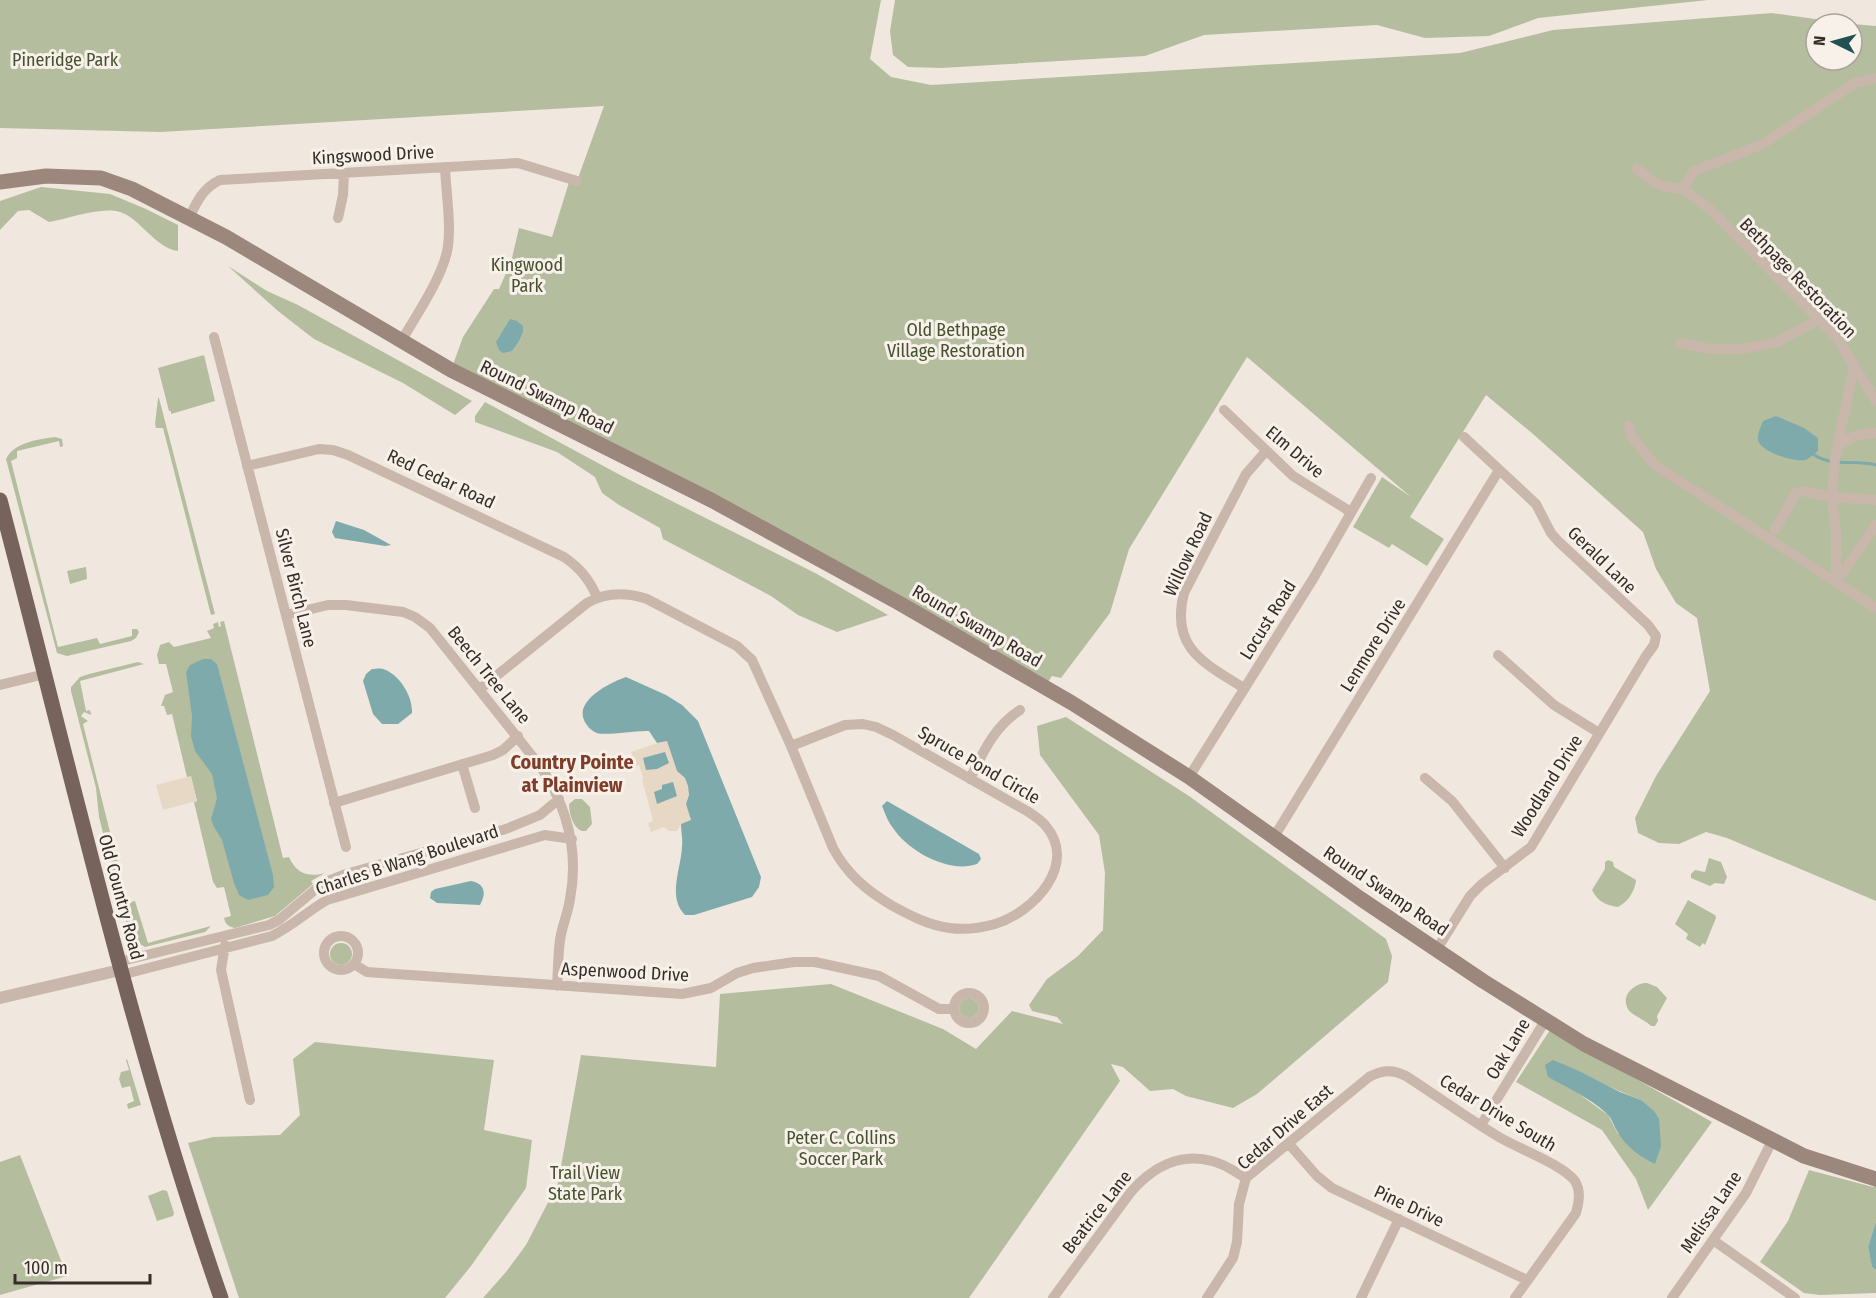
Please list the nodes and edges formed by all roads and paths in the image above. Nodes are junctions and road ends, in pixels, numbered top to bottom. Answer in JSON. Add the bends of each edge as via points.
{"nodes":[{"id":1,"x":1876,"y":78,"type":"edge"},
{"id":2,"x":445,"y":167,"type":"junction"},
{"id":3,"x":1637,"y":169,"type":"dead end"},
{"id":4,"x":344,"y":173,"type":"junction"},
{"id":5,"x":27,"y":178,"type":"junction"},
{"id":6,"x":577,"y":181,"type":"dead end"},
{"id":7,"x":0,"y":182,"type":"edge"},
{"id":8,"x":0,"y":188,"type":"edge"},
{"id":9,"x":1683,"y":189,"type":"junction"},
{"id":10,"x":0,"y":194,"type":"edge"},
{"id":11,"x":189,"y":218,"type":"junction"},
{"id":12,"x":338,"y":218,"type":"dead end"},
{"id":13,"x":1818,"y":320,"type":"junction"},
{"id":14,"x":214,"y":337,"type":"dead end"},
{"id":15,"x":402,"y":340,"type":"junction"},
{"id":16,"x":1681,"y":343,"type":"dead end"},
{"id":17,"x":1854,"y":366,"type":"junction"},
{"id":18,"x":1876,"y":402,"type":"edge"},
{"id":19,"x":1224,"y":410,"type":"dead end"},
{"id":20,"x":1629,"y":426,"type":"dead end"},
{"id":21,"x":1876,"y":433,"type":"edge"},
{"id":22,"x":1464,"y":437,"type":"dead end"},
{"id":23,"x":1838,"y":446,"type":"junction"},
{"id":24,"x":1266,"y":451,"type":"junction"},
{"id":25,"x":247,"y":466,"type":"junction"},
{"id":26,"x":1499,"y":470,"type":"junction"},
{"id":27,"x":1371,"y":478,"type":"dead end"},
{"id":28,"x":1832,"y":496,"type":"junction"},
{"id":29,"x":0,"y":500,"type":"edge"},
{"id":30,"x":1876,"y":500,"type":"edge"},
{"id":31,"x":1351,"y":512,"type":"junction"},
{"id":32,"x":1876,"y":525,"type":"edge"},
{"id":33,"x":1775,"y":530,"type":"dead end"},
{"id":34,"x":1871,"y":538,"type":"edge"},
{"id":35,"x":1836,"y":582,"type":"junction"},
{"id":36,"x":597,"y":597,"type":"junction"},
{"id":37,"x":1876,"y":608,"type":"edge"},
{"id":38,"x":286,"y":615,"type":"junction"},
{"id":39,"x":1648,"y":625,"type":"joint"},
{"id":40,"x":1498,"y":655,"type":"dead end"},
{"id":41,"x":45,"y":674,"type":"junction"},
{"id":42,"x":0,"y":685,"type":"edge"},
{"id":43,"x":480,"y":688,"type":"junction"},
{"id":44,"x":1244,"y":688,"type":"junction"},
{"id":45,"x":1020,"y":710,"type":"dead end"},
{"id":46,"x":1599,"y":733,"type":"junction"},
{"id":47,"x":518,"y":736,"type":"junction"},
{"id":48,"x":791,"y":746,"type":"junction"},
{"id":49,"x":462,"y":764,"type":"junction"},
{"id":50,"x":1189,"y":777,"type":"junction"},
{"id":51,"x":970,"y":778,"type":"junction"},
{"id":52,"x":1425,"y":778,"type":"dead end"},
{"id":53,"x":559,"y":799,"type":"junction"},
{"id":54,"x":334,"y":803,"type":"junction"},
{"id":55,"x":475,"y":808,"type":"dead end"},
{"id":56,"x":1274,"y":837,"type":"junction"},
{"id":57,"x":572,"y":839,"type":"junction"},
{"id":58,"x":346,"y":847,"type":"dead end"},
{"id":59,"x":1505,"y":868,"type":"junction"},
{"id":60,"x":223,"y":936,"type":"junction"},
{"id":61,"x":226,"y":949,"type":"junction"},
{"id":62,"x":1437,"y":949,"type":"junction"},
{"id":63,"x":354,"y":964,"type":"dead end"},
{"id":64,"x":120,"y":969,"type":"junction"},
{"id":65,"x":557,"y":986,"type":"junction"},
{"id":66,"x":0,"y":998,"type":"edge"},
{"id":67,"x":953,"y":1010,"type":"dead end"},
{"id":68,"x":1545,"y":1020,"type":"junction"},
{"id":69,"x":1390,"y":1071,"type":"joint"},
{"id":70,"x":250,"y":1100,"type":"dead end"},
{"id":71,"x":1482,"y":1125,"type":"junction"},
{"id":72,"x":1772,"y":1141,"type":"junction"},
{"id":73,"x":1289,"y":1144,"type":"junction"},
{"id":74,"x":1246,"y":1178,"type":"junction"},
{"id":75,"x":1876,"y":1179,"type":"edge"},
{"id":76,"x":1399,"y":1220,"type":"junction"},
{"id":77,"x":1713,"y":1240,"type":"junction"},
{"id":78,"x":1527,"y":1280,"type":"junction"},
{"id":79,"x":1055,"y":1297,"type":"edge"},
{"id":80,"x":221,"y":1298,"type":"edge"},
{"id":81,"x":1207,"y":1298,"type":"edge"},
{"id":82,"x":1361,"y":1298,"type":"edge"},
{"id":83,"x":1515,"y":1298,"type":"edge"},
{"id":84,"x":1672,"y":1298,"type":"edge"},
{"id":85,"x":1795,"y":1298,"type":"edge"}],
"edges":[{"from":1,"to":9,"type":"street","via":[[1855,83],[1761,145],[1694,171]]},
{"from":2,"to":4,"type":"street","name":"Kingswood Drive"},
{"from":2,"to":6,"type":"street","name":"Kingswood Drive","via":[[518,163]]},
{"from":2,"to":15,"type":"street","via":[[447,252]]},
{"from":3,"to":9,"type":"street","name":"Bethpage Restoration","via":[[1655,183]]},
{"from":4,"to":11,"type":"street","name":"Kingswood Drive","via":[[220,180],[201,193]]},
{"from":4,"to":12,"type":"street"},
{"from":5,"to":7,"type":"main road","name":"Round Swamp Road"},
{"from":5,"to":8,"type":"main road","name":"Round Swamp Road"},
{"from":5,"to":10,"type":"main road"},
{"from":5,"to":11,"type":"main road","name":"Round Swamp Road","via":[[101,178]]},
{"from":9,"to":13,"type":"street","name":"Bethpage Restoration","via":[[1710,209]]},
{"from":11,"to":15,"type":"main road","name":"Round Swamp Road"},
{"from":13,"to":16,"type":"street","via":[[1778,342],[1742,349],[1710,349]]},
{"from":13,"to":17,"type":"street","name":"Bethpage Restoration","via":[[1837,338]]},
{"from":14,"to":25,"type":"street","name":"Silver Birch Lane"},
{"from":15,"to":50,"type":"main road","name":"Round Swamp Road","via":[[470,380],[713,501],[899,603],[1072,703]]},
{"from":17,"to":18,"type":"street","name":"Bethpage Restoration"},
{"from":17,"to":23,"type":"street"},
{"from":19,"to":24,"type":"street","name":"Elm Drive"},
{"from":20,"to":35,"type":"street","via":[[1631,436],[1655,465]]},
{"from":21,"to":23,"type":"street","via":[[1864,433]]},
{"from":22,"to":26,"type":"street","name":"Gerald Lane"},
{"from":23,"to":28,"type":"street"},
{"from":24,"to":31,"type":"street","name":"Elm Drive","via":[[1305,485]]},
{"from":24,"to":44,"type":"street","name":"Willow Road","via":[[1246,474],[1184,593],[1180,614],[1183,637],[1190,650]]},
{"from":25,"to":36,"type":"street","name":"Red Cedar Road","via":[[319,449],[348,454],[564,557],[578,567]]},
{"from":25,"to":38,"type":"street","name":"Silver Birch Lane"},
{"from":26,"to":39,"type":"street","name":"Gerald Lane","via":[[1536,504],[1558,541]]},
{"from":26,"to":56,"type":"street","name":"Lenmore Drive"},
{"from":27,"to":31,"type":"street","name":"Locust Road"},
{"from":28,"to":30,"type":"street"},
{"from":28,"to":33,"type":"street","via":[[1796,493]]},
{"from":28,"to":35,"type":"street"},
{"from":29,"to":41,"type":"main road","name":"Old Country Road"},
{"from":31,"to":44,"type":"street","name":"Locust Road"},
{"from":32,"to":34,"type":"street"},
{"from":34,"to":35,"type":"street"},
{"from":35,"to":37,"type":"street"},
{"from":36,"to":43,"type":"street"},
{"from":36,"to":48,"type":"street","name":"Spruce Pond Circle","via":[[632,594],[647,599],[736,646],[752,660]]},
{"from":38,"to":43,"type":"street","name":"Beech Tree Lane","via":[[346,604],[403,612],[430,628]]},
{"from":38,"to":54,"type":"street","name":"Silver Birch Lane"},
{"from":39,"to":46,"type":"street","name":"Woodland Drive","via":[[1656,636],[1654,645]]},
{"from":40,"to":46,"type":"street","via":[[1554,705]]},
{"from":41,"to":42,"type":"street"},
{"from":41,"to":64,"type":"main road","name":"Old Country Road"},
{"from":43,"to":47,"type":"street","name":"Beech Tree Lane"},
{"from":44,"to":50,"type":"street","name":"Locust Road"},
{"from":45,"to":51,"type":"street","via":[[992,735]]},
{"from":46,"to":59,"type":"street","name":"Woodland Drive","via":[[1531,847]]},
{"from":47,"to":49,"type":"street","via":[[493,755]]},
{"from":47,"to":53,"type":"street","name":"Beech Tree Lane"},
{"from":48,"to":51,"type":"street","name":"Spruce Pond Circle","via":[[845,725],[863,724],[893,735]]},
{"from":48,"to":51,"type":"street","name":"Spruce Pond Circle","via":[[833,848],[851,875],[913,918],[950,928],[996,924],[1014,915],[1044,891],[1057,862],[1057,848],[1044,823]]},
{"from":49,"to":54,"type":"street"},
{"from":49,"to":55,"type":"street"},
{"from":50,"to":56,"type":"main road","name":"Round Swamp Road"},
{"from":52,"to":59,"type":"street","via":[[1452,801]]},
{"from":53,"to":57,"type":"street","name":"Beech Tree Lane"},
{"from":53,"to":60,"type":"street","name":"Charles B Wang Boulevard","via":[[540,815],[506,829],[323,883],[279,920]]},
{"from":54,"to":58,"type":"street","name":"Silver Birch Lane"},
{"from":56,"to":62,"type":"main road","name":"Round Swamp Road"},
{"from":57,"to":61,"type":"street","name":"Charles B Wang Boulevard","via":[[545,835],[327,900],[283,931]]},
{"from":57,"to":65,"type":"street","name":"Beech Tree Lane","via":[[572,888],[560,939]]},
{"from":59,"to":62,"type":"street","name":"Woodland Drive","via":[[1470,896]]},
{"from":60,"to":61,"type":"street"},
{"from":60,"to":64,"type":"street","name":"Charles B Wang Boulevard"},
{"from":61,"to":64,"type":"street","name":"Charles B Wang Boulevard"},
{"from":61,"to":70,"type":"street","via":[[221,970]]},
{"from":62,"to":68,"type":"main road","name":"Round Swamp Road"},
{"from":63,"to":65,"type":"street","name":"Aspenwood Drive","via":[[368,972]]},
{"from":64,"to":66,"type":"street"},
{"from":64,"to":80,"type":"main road","name":"Old Country Road","via":[[181,1180]]},
{"from":65,"to":67,"type":"street","name":"Aspenwood Drive","via":[[682,994],[711,988],[753,968],[814,962],[879,976],[939,1009]]},
{"from":68,"to":71,"type":"street","name":"Oak Lane"},
{"from":68,"to":72,"type":"main road","name":"Round Swamp Road"},
{"from":69,"to":71,"type":"street","name":"Cedar Drive South","via":[[1406,1076]]},
{"from":69,"to":73,"type":"street","name":"Cedar Drive East","via":[[1369,1077]]},
{"from":71,"to":78,"type":"street","name":"Cedar Drive South","via":[[1564,1171],[1575,1182],[1579,1194],[1576,1213]]},
{"from":72,"to":75,"type":"main road","name":"Round Swamp Road","via":[[1804,1156]]},
{"from":72,"to":77,"type":"street","name":"Melissa Lane","via":[[1746,1193]]},
{"from":73,"to":74,"type":"street","name":"Cedar Drive East"},
{"from":73,"to":76,"type":"street","name":"Pine Drive","via":[[1332,1188]]},
{"from":74,"to":79,"type":"street","name":"Beatrice Lane","via":[[1212,1161],[1193,1158],[1154,1170],[1130,1193]]},
{"from":74,"to":81,"type":"street","name":"Cedar Drive East","via":[[1233,1258]]},
{"from":76,"to":78,"type":"street","name":"Pine Drive"},
{"from":76,"to":82,"type":"street"},
{"from":77,"to":84,"type":"street","name":"Melissa Lane"},
{"from":77,"to":85,"type":"street"},
{"from":78,"to":83,"type":"street"}]}
